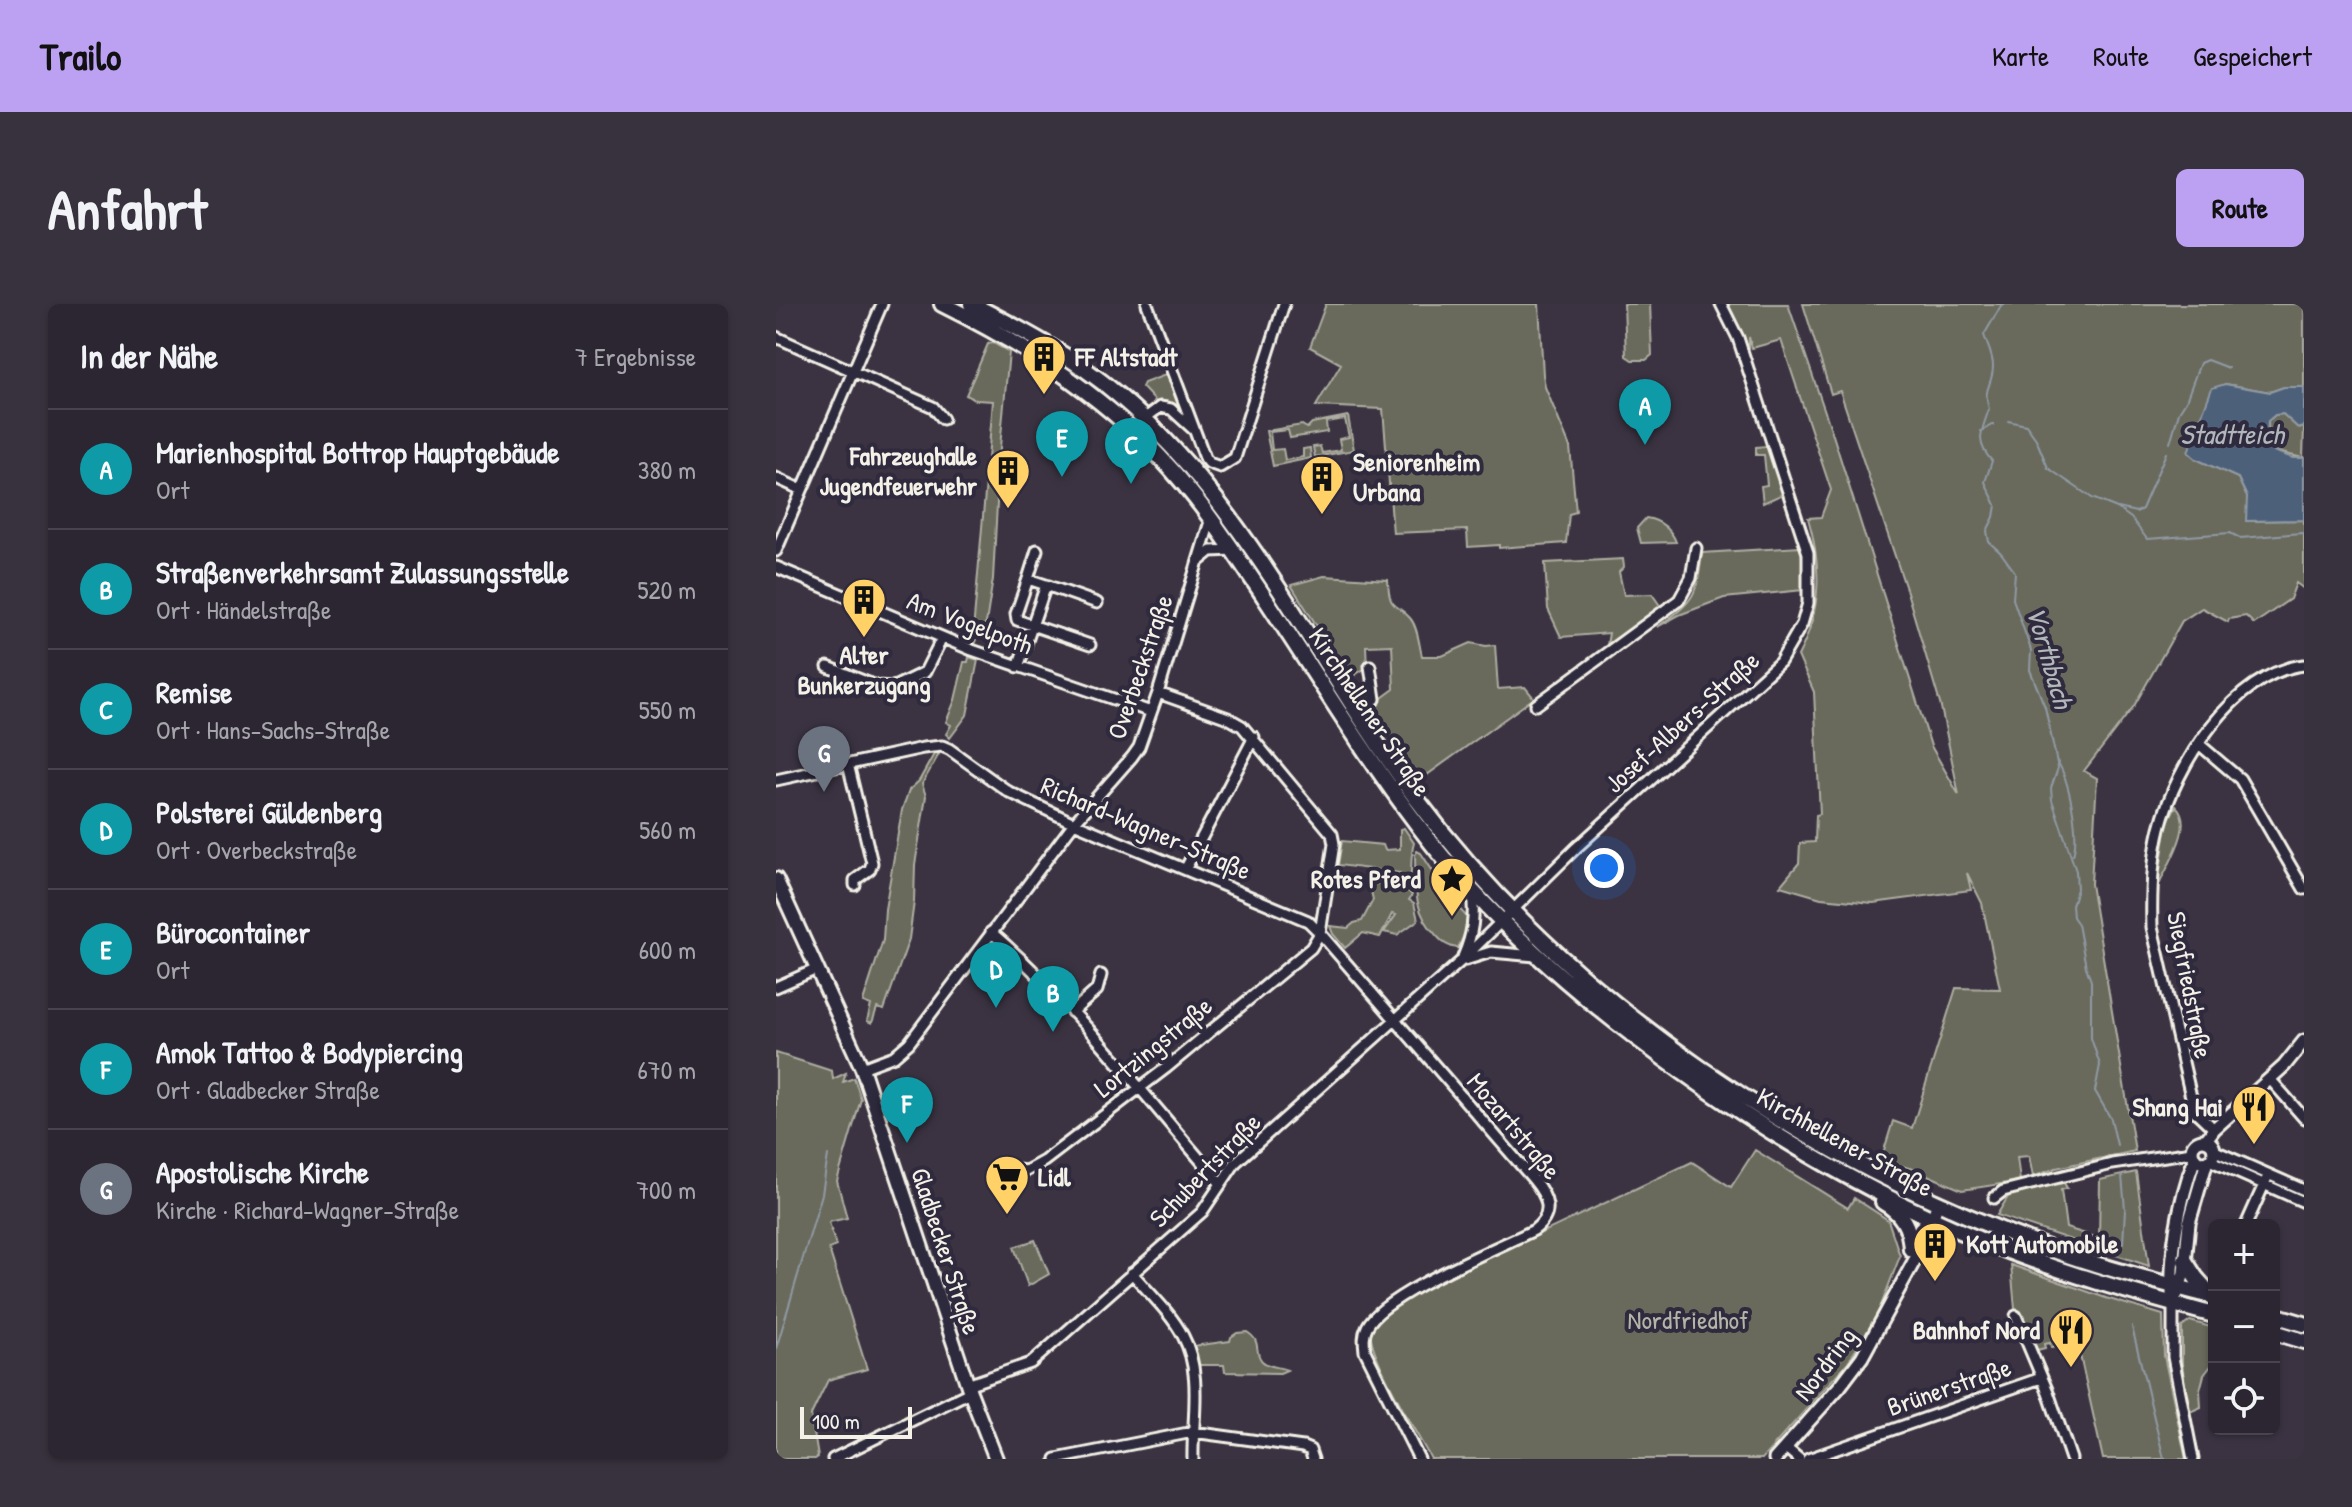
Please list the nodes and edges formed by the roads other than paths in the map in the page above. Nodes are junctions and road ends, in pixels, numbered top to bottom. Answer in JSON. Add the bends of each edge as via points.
{"nodes":[{"id":1,"x":882,"y":304,"type":"edge"},
{"id":2,"x":942,"y":304,"type":"edge"},
{"id":3,"x":971,"y":304,"type":"edge"},
{"id":4,"x":1147,"y":304,"type":"edge"},
{"id":5,"x":1284,"y":304,"type":"edge"},
{"id":6,"x":1721,"y":304,"type":"edge"},
{"id":7,"x":776,"y":337,"type":"edge"},
{"id":8,"x":852,"y":372,"type":"junction"},
{"id":9,"x":943,"y":419,"type":"dead end"},
{"id":10,"x":1144,"y":419,"type":"junction"},
{"id":11,"x":1194,"y":430,"type":"junction"},
{"id":12,"x":776,"y":478,"type":"edge"},
{"id":13,"x":802,"y":490,"type":"junction"},
{"id":14,"x":1211,"y":518,"type":"junction"},
{"id":15,"x":1696,"y":548,"type":"dead end"},
{"id":16,"x":1037,"y":550,"type":"dead end"},
{"id":17,"x":1233,"y":550,"type":"junction"},
{"id":18,"x":776,"y":551,"type":"edge"},
{"id":19,"x":1200,"y":560,"type":"junction"},
{"id":20,"x":776,"y":567,"type":"edge"},
{"id":21,"x":1028,"y":579,"type":"junction"},
{"id":22,"x":1046,"y":585,"type":"junction"},
{"id":23,"x":1097,"y":603,"type":"dead end"},
{"id":24,"x":1032,"y":626,"type":"junction"},
{"id":25,"x":942,"y":638,"type":"junction"},
{"id":26,"x":1090,"y":645,"type":"dead end"},
{"id":27,"x":2304,"y":665,"type":"edge"},
{"id":28,"x":1370,"y":666,"type":"dead end"},
{"id":29,"x":828,"y":667,"type":"dead end"},
{"id":30,"x":1018,"y":667,"type":"junction"},
{"id":31,"x":1158,"y":693,"type":"junction"},
{"id":32,"x":1536,"y":705,"type":"dead end"},
{"id":33,"x":1151,"y":712,"type":"junction"},
{"id":34,"x":1357,"y":712,"type":"junction"},
{"id":35,"x":1254,"y":737,"type":"junction"},
{"id":36,"x":2199,"y":744,"type":"junction"},
{"id":37,"x":848,"y":764,"type":"junction"},
{"id":38,"x":776,"y":780,"type":"edge"},
{"id":39,"x":1074,"y":823,"type":"junction"},
{"id":40,"x":1186,"y":868,"type":"junction"},
{"id":41,"x":776,"y":881,"type":"edge"},
{"id":42,"x":855,"y":885,"type":"dead end"},
{"id":43,"x":2304,"y":889,"type":"edge"},
{"id":44,"x":1472,"y":891,"type":"junction"},
{"id":45,"x":1507,"y":916,"type":"junction"},
{"id":46,"x":991,"y":932,"type":"junction"},
{"id":47,"x":1320,"y":933,"type":"junction"},
{"id":48,"x":1536,"y":956,"type":"junction"},
{"id":49,"x":1461,"y":961,"type":"junction"},
{"id":50,"x":817,"y":969,"type":"junction"},
{"id":51,"x":1101,"y":975,"type":"dead end"},
{"id":52,"x":776,"y":987,"type":"edge"},
{"id":53,"x":1072,"y":1012,"type":"junction"},
{"id":54,"x":1395,"y":1020,"type":"junction"},
{"id":55,"x":2304,"y":1041,"type":"edge"},
{"id":56,"x":862,"y":1068,"type":"junction"},
{"id":57,"x":2270,"y":1079,"type":"junction"},
{"id":58,"x":1139,"y":1090,"type":"junction"},
{"id":59,"x":2304,"y":1118,"type":"edge"},
{"id":60,"x":2214,"y":1129,"type":"junction"},
{"id":61,"x":2204,"y":1154,"type":"junction"},
{"id":62,"x":1001,"y":1168,"type":"dead end"},
{"id":63,"x":2266,"y":1178,"type":"junction"},
{"id":64,"x":1221,"y":1184,"type":"junction"},
{"id":65,"x":1873,"y":1190,"type":"junction"},
{"id":66,"x":2304,"y":1190,"type":"edge"},
{"id":67,"x":1994,"y":1198,"type":"dead end"},
{"id":68,"x":1938,"y":1202,"type":"junction"},
{"id":69,"x":2304,"y":1202,"type":"edge"},
{"id":70,"x":1931,"y":1218,"type":"junction"},
{"id":71,"x":2249,"y":1219,"type":"edge"},
{"id":72,"x":1911,"y":1249,"type":"junction"},
{"id":73,"x":2185,"y":1261,"type":"junction"},
{"id":74,"x":1132,"y":1273,"type":"junction"},
{"id":75,"x":2175,"y":1286,"type":"junction"},
{"id":76,"x":1900,"y":1289,"type":"junction"},
{"id":77,"x":2208,"y":1291,"type":"edge"},
{"id":78,"x":2208,"y":1296,"type":"edge"},
{"id":79,"x":2173,"y":1305,"type":"junction"},
{"id":80,"x":2208,"y":1314,"type":"edge"},
{"id":81,"x":2016,"y":1316,"type":"dead end"},
{"id":82,"x":2280,"y":1317,"type":"edge"},
{"id":83,"x":2304,"y":1324,"type":"edge"},
{"id":84,"x":2280,"y":1334,"type":"edge"},
{"id":85,"x":2304,"y":1341,"type":"edge"},
{"id":86,"x":2041,"y":1378,"type":"junction"},
{"id":87,"x":968,"y":1388,"type":"junction"},
{"id":88,"x":1193,"y":1432,"type":"junction"},
{"id":89,"x":1786,"y":1448,"type":"junction"},
{"id":90,"x":833,"y":1459,"type":"edge"},
{"id":91,"x":996,"y":1459,"type":"edge"},
{"id":92,"x":1056,"y":1459,"type":"edge"},
{"id":93,"x":1193,"y":1459,"type":"edge"},
{"id":94,"x":1313,"y":1459,"type":"edge"},
{"id":95,"x":1419,"y":1459,"type":"edge"},
{"id":96,"x":1775,"y":1459,"type":"edge"},
{"id":97,"x":1799,"y":1459,"type":"edge"},
{"id":98,"x":1808,"y":1459,"type":"edge"},
{"id":99,"x":2071,"y":1459,"type":"edge"},
{"id":100,"x":2193,"y":1459,"type":"edge"}],
"edges":[{"from":1,"to":8,"type":"street"},
{"from":2,"to":14,"type":"main road","name":"Kirchhellener Straße","via":[[1022,347],[1095,397],[1161,458]]},
{"from":3,"to":10,"type":"main road","name":"Kirchhellener Straße","via":[[1081,366]]},
{"from":4,"to":11,"type":"street"},
{"from":5,"to":11,"type":"street","via":[[1235,458],[1220,467],[1209,463]]},
{"from":6,"to":45,"type":"street","name":"Josef-Albers-Straße","via":[[1736,332],[1808,553],[1808,603],[1802,624],[1780,662]]},
{"from":7,"to":8,"type":"street"},
{"from":8,"to":9,"type":"street","via":[[933,407]]},
{"from":8,"to":13,"type":"street"},
{"from":10,"to":11,"type":"street","via":[[1160,407],[1168,408]]},
{"from":10,"to":34,"type":"main road","name":"Kirchhellener Straße","via":[[1228,516]]},
{"from":12,"to":13,"type":"street"},
{"from":13,"to":18,"type":"street"},
{"from":14,"to":17,"type":"main road","name":"Kirchhellener Straße"},
{"from":14,"to":19,"type":"street","name":"Overbeckstraße"},
{"from":15,"to":32,"type":"street","via":[[1691,578],[1679,600]]},
{"from":16,"to":21,"type":"street"},
{"from":17,"to":19,"type":"street","via":[[1211,551]]},
{"from":17,"to":44,"type":"main road","name":"Kirchhellener Straße","via":[[1381,775]]},
{"from":19,"to":31,"type":"street","name":"Overbeckstraße"},
{"from":20,"to":25,"type":"street","name":"Am Vogelpoth"},
{"from":21,"to":22,"type":"street"},
{"from":21,"to":24,"type":"street","via":[[1016,616]]},
{"from":22,"to":23,"type":"street"},
{"from":22,"to":24,"type":"street"},
{"from":24,"to":26,"type":"street"},
{"from":24,"to":30,"type":"street"},
{"from":25,"to":29,"type":"street","via":[[925,672],[894,687],[876,686]]},
{"from":25,"to":30,"type":"street","name":"Am Vogelpoth"},
{"from":27,"to":36,"type":"street","name":"Siegfriedstraße","via":[[2250,688]]},
{"from":28,"to":34,"type":"street","name":"Kirchhellener Straße","via":[[1375,699]]},
{"from":30,"to":33,"type":"street","name":"Am Vogelpoth"},
{"from":31,"to":33,"type":"street","name":"Overbeckstraße"},
{"from":31,"to":35,"type":"street","via":[[1228,718]]},
{"from":33,"to":39,"type":"street","name":"Overbeckstraße","via":[[1132,757]]},
{"from":34,"to":45,"type":"main road","name":"Kirchhellener Straße"},
{"from":35,"to":40,"type":"street"},
{"from":35,"to":47,"type":"street","via":[[1335,839]]},
{"from":36,"to":43,"type":"street","via":[[2240,779]]},
{"from":36,"to":60,"type":"street","name":"Siegfriedstraße","via":[[2170,796],[2160,829],[2152,927],[2194,1110]]},
{"from":37,"to":38,"type":"street","name":"Richard-Wagner-Straße"},
{"from":37,"to":39,"type":"street","name":"Richard-Wagner-Straße","via":[[942,746],[1009,792]]},
{"from":37,"to":42,"type":"street","via":[[872,863]]},
{"from":39,"to":40,"type":"street","name":"Richard-Wagner-Straße"},
{"from":39,"to":46,"type":"street","name":"Overbeckstraße"},
{"from":40,"to":47,"type":"street","name":"Richard-Wagner-Straße","via":[[1308,921]]},
{"from":41,"to":50,"type":"main road","name":"Gladbecker Straße"},
{"from":44,"to":45,"type":"main road","name":"Kirchhellener Straße"},
{"from":44,"to":49,"type":"street","name":"Schubertstraße","via":[[1475,917]]},
{"from":45,"to":48,"type":"main road","name":"Kirchhellener Straße"},
{"from":45,"to":49,"type":"street","name":"Schubertstraße"},
{"from":45,"to":68,"type":"main road","name":"Kirchhellener Straße","via":[[1704,1069],[1792,1127]]},
{"from":46,"to":53,"type":"street"},
{"from":46,"to":56,"type":"street","name":"Overbeckstraße","via":[[909,1043],[894,1056]]},
{"from":47,"to":54,"type":"street","name":"Richard-Wagner-Straße"},
{"from":47,"to":58,"type":"street","name":"Lortzingstraße","via":[[1311,948]]},
{"from":48,"to":49,"type":"street","name":"Schubertstraße","via":[[1491,952]]},
{"from":48,"to":65,"type":"main road","name":"Kirchhellener Straße","via":[[1687,1075],[1774,1134]]},
{"from":49,"to":54,"type":"street","name":"Schubertstraße"},
{"from":50,"to":52,"type":"street"},
{"from":50,"to":56,"type":"main road","name":"Gladbecker Straße"},
{"from":51,"to":53,"type":"street","via":[[1097,990]]},
{"from":53,"to":58,"type":"street"},
{"from":54,"to":64,"type":"street","name":"Schubertstraße","via":[[1235,1163]]},
{"from":54,"to":95,"type":"street","name":"Mozartstraße","via":[[1544,1191],[1548,1212],[1534,1230],[1396,1297],[1371,1320],[1363,1340],[1365,1351]]},
{"from":55,"to":57,"type":"street"},
{"from":56,"to":87,"type":"main road","name":"Gladbecker Straße"},
{"from":57,"to":59,"type":"street"},
{"from":57,"to":60,"type":"street"},
{"from":58,"to":62,"type":"street","name":"Lortzingstraße","via":[[1044,1161],[1026,1171]]},
{"from":58,"to":64,"type":"street"},
{"from":60,"to":61,"type":"street"},
{"from":61,"to":63,"type":"street","via":[[2214,1164]]},
{"from":61,"to":67,"type":"street","via":[[2112,1164],[2003,1191]]},
{"from":61,"to":73,"type":"street"},
{"from":61,"to":75,"type":"street","via":[[2184,1198]]},
{"from":63,"to":66,"type":"street"},
{"from":63,"to":69,"type":"street"},
{"from":63,"to":71,"type":"street"},
{"from":64,"to":74,"type":"street","name":"Schubertstraße","via":[[1202,1212]]},
{"from":65,"to":70,"type":"main road","name":"Kirchhellener Straße"},
{"from":65,"to":72,"type":"main road","via":[[1903,1218]]},
{"from":68,"to":70,"type":"street","name":"Nordring"},
{"from":68,"to":75,"type":"main road","name":"Kirchhellener Straße","via":[[2062,1253]]},
{"from":70,"to":72,"type":"street","name":"Nordring"},
{"from":70,"to":76,"type":"street","name":"Nordring"},
{"from":70,"to":79,"type":"main road","name":"Kirchhellener Straße","via":[[2066,1272]]},
{"from":72,"to":76,"type":"street","name":"Nordring"},
{"from":73,"to":75,"type":"street"},
{"from":73,"to":77,"type":"main road"},
{"from":74,"to":87,"type":"street","name":"Schubertstraße","via":[[1031,1363]]},
{"from":74,"to":88,"type":"street","via":[[1188,1346],[1194,1367]]},
{"from":75,"to":78,"type":"main road","name":"Kirchhellener Straße"},
{"from":75,"to":79,"type":"street"},
{"from":76,"to":89,"type":"street","name":"Nordring","via":[[1848,1377]]},
{"from":79,"to":80,"type":"main road","name":"Kirchhellener Straße"},
{"from":79,"to":100,"type":"street","via":[[2173,1357]]},
{"from":81,"to":86,"type":"street","name":"Brünerstraße"},
{"from":82,"to":83,"type":"main road"},
{"from":84,"to":85,"type":"main road"},
{"from":86,"to":98,"type":"street","name":"Brünerstraße"},
{"from":86,"to":99,"type":"street"},
{"from":87,"to":90,"type":"street","name":"Schubertstraße"},
{"from":87,"to":91,"type":"main road","name":"Gladbecker Straße"},
{"from":88,"to":92,"type":"street"},
{"from":88,"to":93,"type":"street"},
{"from":88,"to":94,"type":"street","via":[[1303,1447]]},
{"from":89,"to":96,"type":"street","name":"Nordring"},
{"from":89,"to":97,"type":"street"}]}
